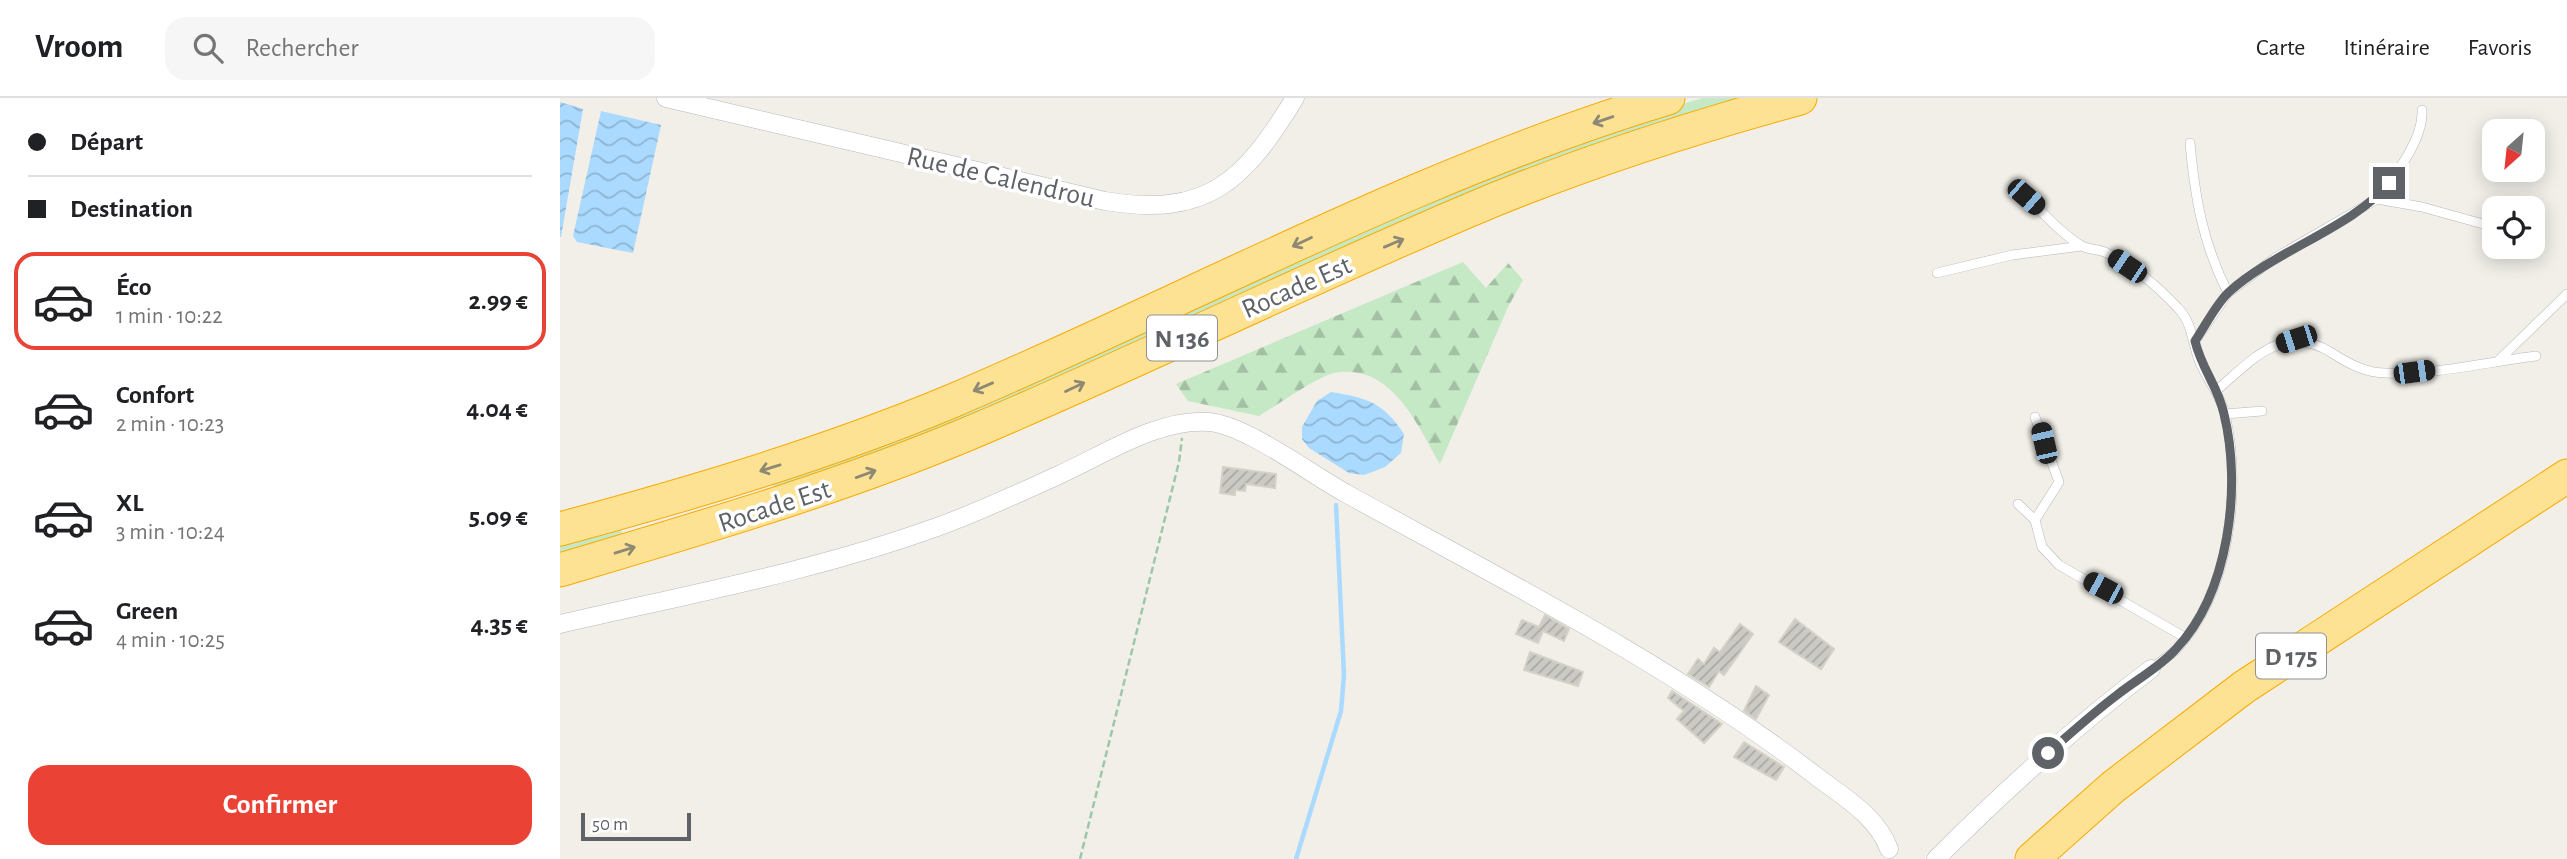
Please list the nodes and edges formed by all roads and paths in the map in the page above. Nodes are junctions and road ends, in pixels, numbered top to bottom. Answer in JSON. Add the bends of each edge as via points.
{"nodes":[{"id":1,"x":666,"y":98,"type":"edge"},
{"id":2,"x":1294,"y":98,"type":"edge"},
{"id":3,"x":1668,"y":98,"type":"edge"},
{"id":4,"x":1800,"y":98,"type":"edge"},
{"id":5,"x":2423,"y":110,"type":"dead end"},
{"id":6,"x":2190,"y":143,"type":"dead end"},
{"id":7,"x":2026,"y":197,"type":"dead end"},
{"id":8,"x":2376,"y":199,"type":"junction"},
{"id":9,"x":2482,"y":224,"type":"edge"},
{"id":10,"x":2082,"y":246,"type":"junction"},
{"id":11,"x":1937,"y":273,"type":"dead end"},
{"id":12,"x":2228,"y":293,"type":"junction"},
{"id":13,"x":2567,"y":294,"type":"edge"},
{"id":14,"x":2195,"y":341,"type":"junction"},
{"id":15,"x":2536,"y":356,"type":"dead end"},
{"id":16,"x":2498,"y":361,"type":"junction"},
{"id":17,"x":2217,"y":390,"type":"junction"},
{"id":18,"x":2262,"y":411,"type":"dead end"},
{"id":19,"x":2225,"y":414,"type":"junction"},
{"id":20,"x":2035,"y":417,"type":"dead end"},
{"id":21,"x":1184,"y":424,"type":"junction"},
{"id":22,"x":2567,"y":476,"type":"edge"},
{"id":23,"x":2567,"y":501,"type":"edge"},
{"id":24,"x":2018,"y":504,"type":"dead end"},
{"id":25,"x":2035,"y":520,"type":"junction"},
{"id":26,"x":560,"y":529,"type":"edge"},
{"id":27,"x":560,"y":570,"type":"edge"},
{"id":28,"x":560,"y":624,"type":"edge"},
{"id":29,"x":2186,"y":638,"type":"junction"},
{"id":30,"x":2151,"y":669,"type":"joint"},
{"id":31,"x":1889,"y":849,"type":"dead end"},
{"id":32,"x":1080,"y":859,"type":"edge"},
{"id":33,"x":1936,"y":859,"type":"edge"},
{"id":34,"x":2032,"y":859,"type":"edge"},
{"id":35,"x":2065,"y":859,"type":"edge"}],
"edges":[{"from":1,"to":2,"type":"street","name":"Rue de Calendrou","via":[[1105,201],[1145,206],[1190,201],[1233,179],[1262,149]]},
{"from":3,"to":26,"type":"highway","name":"Rocade Est","number":"N 136","one_way":true,"via":[[1488,162],[1029,367],[867,434],[768,469]]},
{"from":27,"to":4,"type":"highway","name":"Rocade Est","number":"N 136","one_way":true,"via":[[792,501],[881,469],[1498,199],[1673,135]]},
{"from":5,"to":8,"type":"lane","via":[[2415,139]]},
{"from":6,"to":12,"type":"lane","via":[[2199,223]]},
{"from":7,"to":10,"type":"lane"},
{"from":8,"to":9,"type":"lane"},
{"from":8,"to":12,"type":"lane","via":[[2275,258]]},
{"from":10,"to":11,"type":"lane","via":[[2012,255]]},
{"from":10,"to":14,"type":"lane","via":[[2106,252],[2147,279],[2181,310]]},
{"from":12,"to":14,"type":"lane"},
{"from":13,"to":16,"type":"lane"},
{"from":14,"to":17,"type":"lane","via":[[2201,365]]},
{"from":15,"to":16,"type":"lane"},
{"from":16,"to":17,"type":"lane","via":[[2414,372],[2371,372],[2316,343],[2296,339],[2251,361]]},
{"from":17,"to":19,"type":"lane"},
{"from":18,"to":19,"type":"lane"},
{"from":19,"to":29,"type":"lane","via":[[2231,495],[2227,543],[2202,617]]},
{"from":20,"to":25,"type":"lane","via":[[2059,482]]},
{"from":21,"to":28,"type":"street","via":[[1157,430],[1022,492],[914,534],[830,561]]},
{"from":21,"to":31,"type":"street","via":[[1209,422],[1239,430],[1581,621],[1688,686],[1786,754],[1858,808],[1883,833]]},
{"from":21,"to":32,"type":"path","via":[[1179,462]]},
{"from":22,"to":34,"type":"highway","number":"D 175","via":[[2244,687],[2113,787]]},
{"from":23,"to":35,"type":"highway","number":"D 175","via":[[2259,704],[2130,801]]},
{"from":24,"to":25,"type":"lane"},
{"from":25,"to":29,"type":"lane","via":[[2042,547],[2059,565]]},
{"from":29,"to":30,"type":"lane"},
{"from":30,"to":33,"type":"street","via":[[2031,768]]}]}
